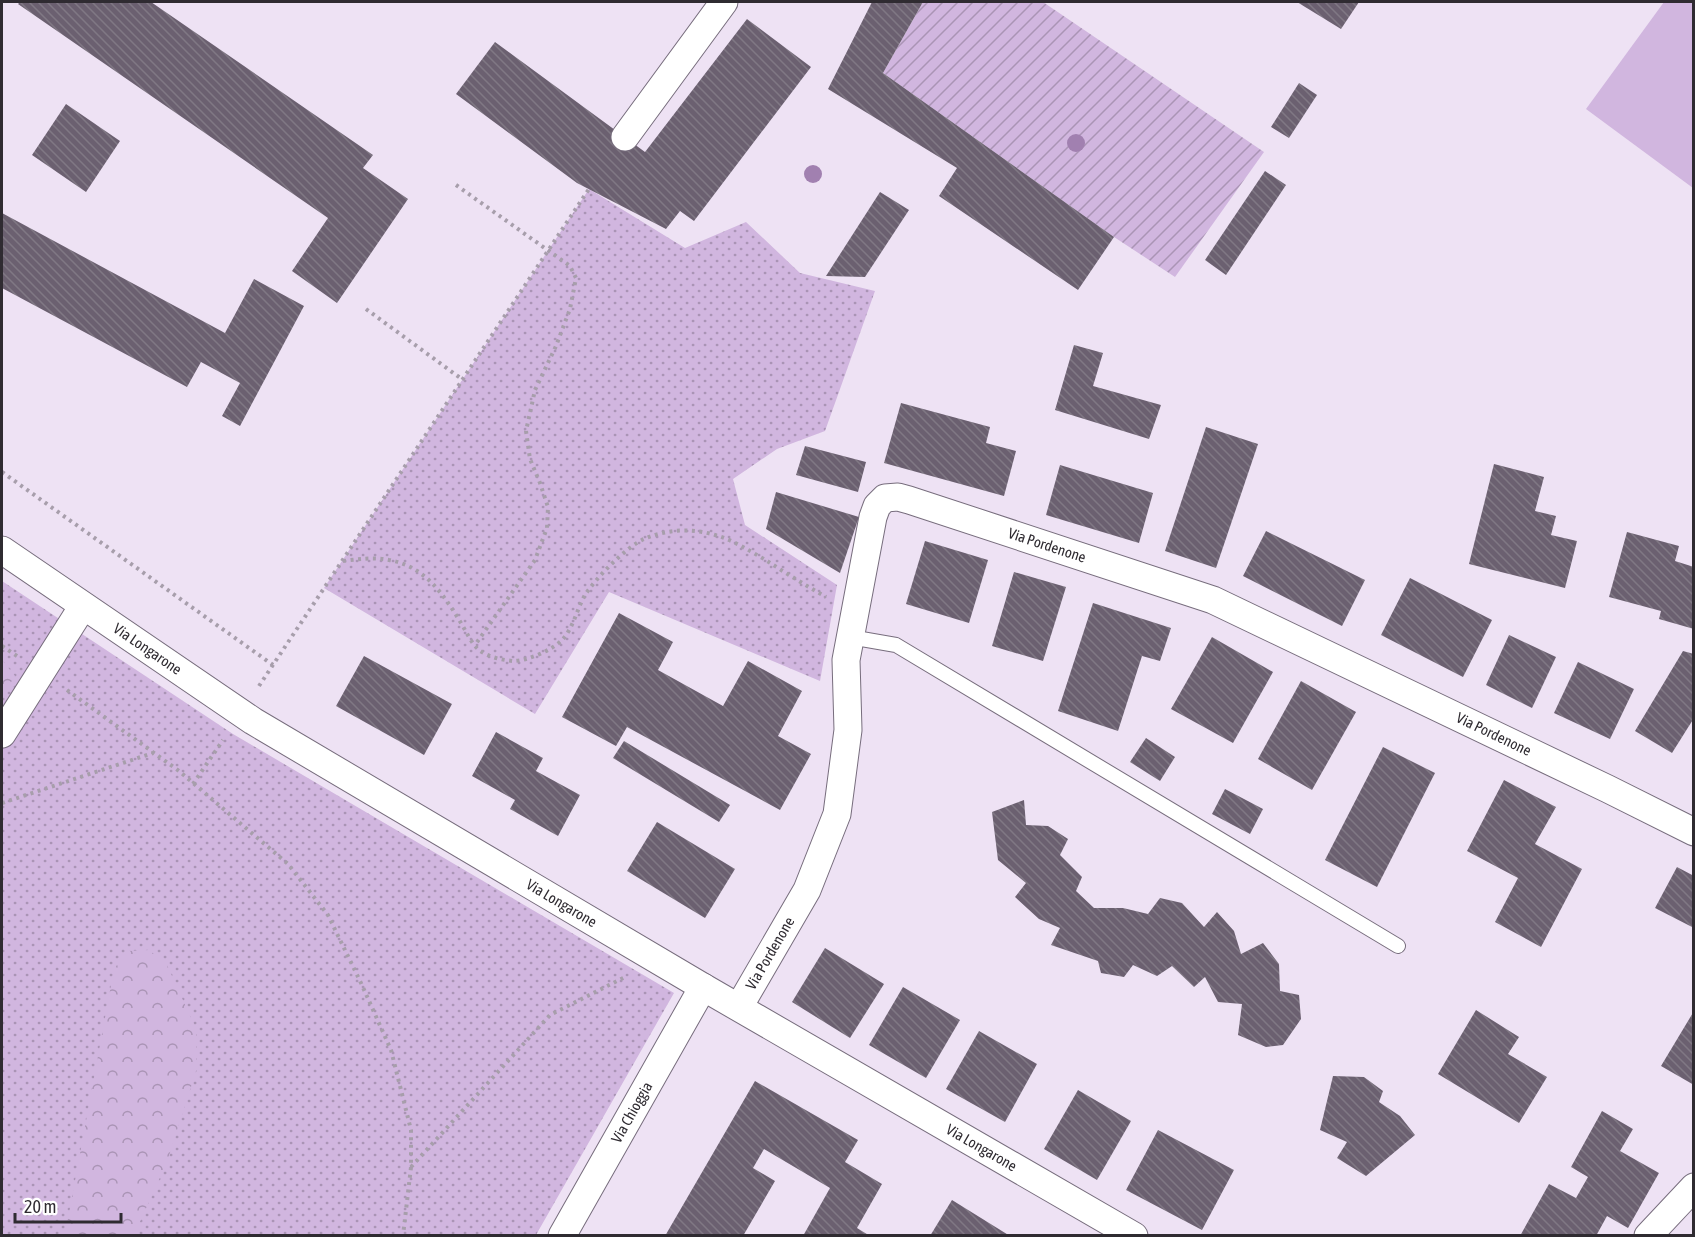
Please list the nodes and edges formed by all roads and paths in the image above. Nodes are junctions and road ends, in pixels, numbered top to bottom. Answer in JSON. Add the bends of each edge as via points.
{"nodes":[{"id":1,"x":724,"y":2,"type":"edge"},
{"id":2,"x":625,"y":137,"type":"dead end"},
{"id":3,"x":456,"y":184,"type":"dead end"},
{"id":4,"x":589,"y":189,"type":"dead end"},
{"id":5,"x":548,"y":250,"type":"junction"},
{"id":6,"x":366,"y":309,"type":"dead end"},
{"id":7,"x":463,"y":380,"type":"junction"},
{"id":8,"x":2,"y":472,"type":"edge"},
{"id":9,"x":2,"y":550,"type":"edge"},
{"id":10,"x":343,"y":561,"type":"junction"},
{"id":11,"x":83,"y":606,"type":"junction"},
{"id":12,"x":852,"y":625,"type":"junction"},
{"id":13,"x":475,"y":645,"type":"junction"},
{"id":14,"x":2,"y":646,"type":"edge"},
{"id":15,"x":273,"y":666,"type":"junction"},
{"id":16,"x":41,"y":671,"type":"junction"},
{"id":17,"x":241,"y":713,"type":"junction"},
{"id":18,"x":2,"y":734,"type":"edge"},
{"id":19,"x":153,"y":753,"type":"junction"},
{"id":20,"x":194,"y":783,"type":"junction"},
{"id":21,"x":2,"y":803,"type":"edge"},
{"id":22,"x":1694,"y":832,"type":"edge"},
{"id":23,"x":1398,"y":946,"type":"dead end"},
{"id":24,"x":658,"y":961,"type":"junction"},
{"id":25,"x":703,"y":987,"type":"junction"},
{"id":26,"x":739,"y":1007,"type":"junction"},
{"id":27,"x":411,"y":1167,"type":"junction"},
{"id":28,"x":1691,"y":1193,"type":"edge"},
{"id":29,"x":403,"y":1236,"type":"edge"},
{"id":30,"x":562,"y":1236,"type":"edge"},
{"id":31,"x":1134,"y":1236,"type":"edge"},
{"id":32,"x":1648,"y":1236,"type":"edge"}],
"edges":[{"from":1,"to":2,"type":"street"},
{"from":3,"to":5,"type":"path"},
{"from":4,"to":5,"type":"path"},
{"from":5,"to":7,"type":"path"},
{"from":5,"to":13,"type":"path","via":[[570,266],[576,278],[570,309],[535,390],[526,431],[530,459],[548,507],[548,528],[535,560]]},
{"from":6,"to":7,"type":"path"},
{"from":7,"to":10,"type":"path"},
{"from":8,"to":15,"type":"path"},
{"from":9,"to":11,"type":"street","name":"Via Longarone"},
{"from":10,"to":13,"type":"path","via":[[390,560],[418,572],[435,584]]},
{"from":10,"to":15,"type":"path"},
{"from":11,"to":16,"type":"street"},
{"from":11,"to":17,"type":"street","name":"Via Longarone"},
{"from":12,"to":13,"type":"path","via":[[732,540],[690,529],[643,539],[610,565],[585,595],[565,638],[558,644],[515,661],[489,656]]},
{"from":12,"to":22,"type":"street","name":"Via Pordenone","via":[[873,517],[885,498],[898,497],[1214,600]]},
{"from":12,"to":23,"type":"lane","via":[[896,645]]},
{"from":12,"to":26,"type":"street","name":"Via Pordenone","via":[[846,660],[848,730],[837,814],[807,890]]},
{"from":14,"to":16,"type":"path"},
{"from":15,"to":17,"type":"path"},
{"from":16,"to":18,"type":"street"},
{"from":16,"to":19,"type":"path"},
{"from":17,"to":20,"type":"path"},
{"from":17,"to":24,"type":"street","name":"Via Longarone"},
{"from":19,"to":20,"type":"path"},
{"from":19,"to":21,"type":"path"},
{"from":20,"to":27,"type":"path","via":[[288,864],[327,915],[391,1050],[411,1130]]},
{"from":24,"to":25,"type":"street","name":"Via Longarone"},
{"from":24,"to":27,"type":"path","via":[[550,1015]]},
{"from":25,"to":26,"type":"street","name":"Via Longarone"},
{"from":25,"to":30,"type":"street","name":"Via Chioggia"},
{"from":26,"to":31,"type":"street","name":"Via Longarone"},
{"from":27,"to":29,"type":"path"},
{"from":28,"to":32,"type":"street"}]}
